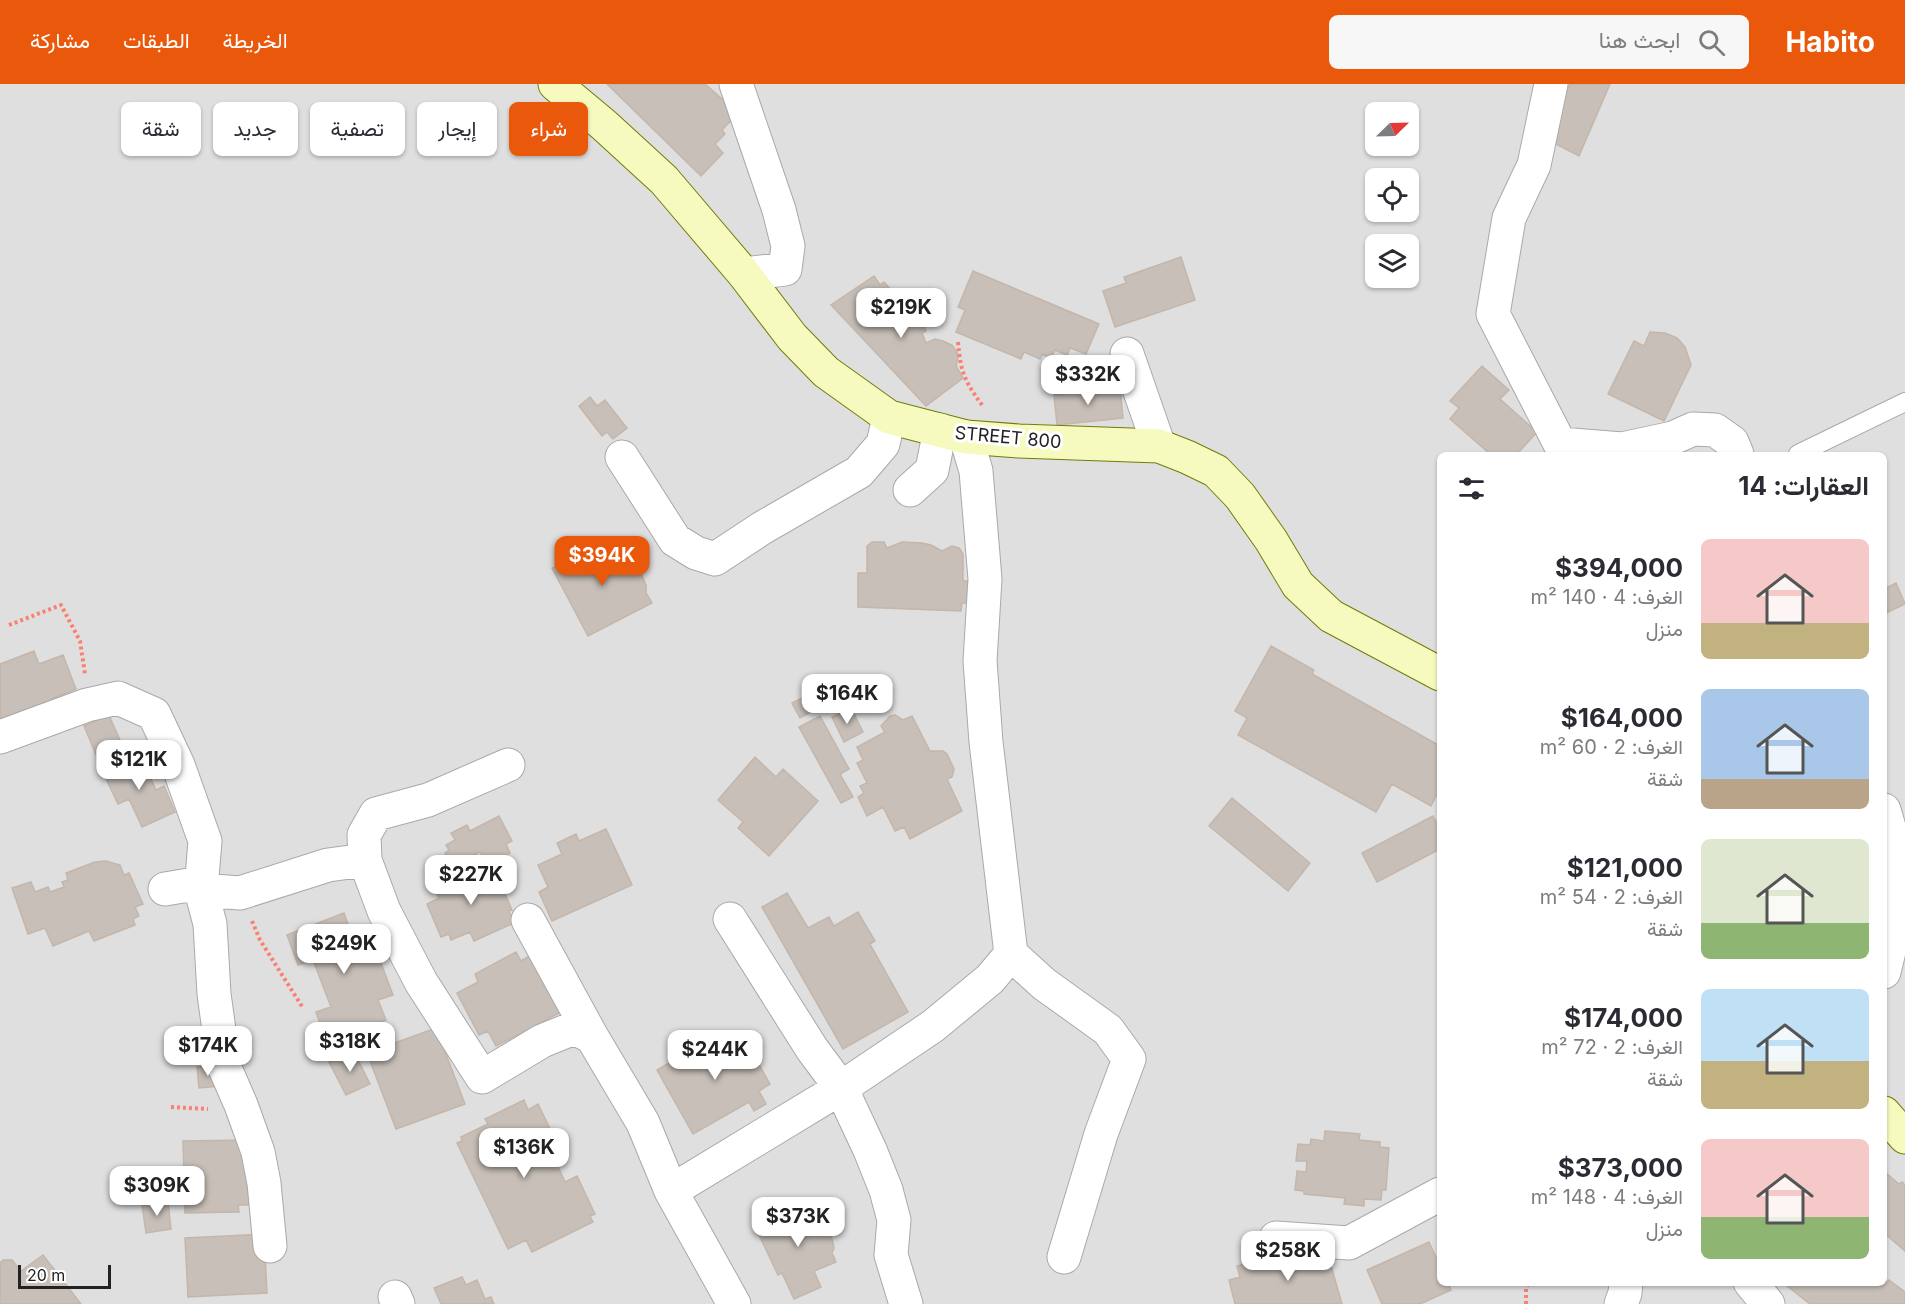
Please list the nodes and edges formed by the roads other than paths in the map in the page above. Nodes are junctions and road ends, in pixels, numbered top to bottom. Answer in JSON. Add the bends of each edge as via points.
{"nodes":[{"id":1,"x":555,"y":84,"type":"edge"},
{"id":2,"x":736,"y":84,"type":"edge"},
{"id":3,"x":1551,"y":84,"type":"edge"},
{"id":4,"x":744,"y":274,"type":"junction"},
{"id":5,"x":1127,"y":354,"type":"dead end"},
{"id":6,"x":1905,"y":402,"type":"edge"},
{"id":7,"x":889,"y":417,"type":"junction"},
{"id":8,"x":953,"y":434,"type":"junction"},
{"id":9,"x":1159,"y":446,"type":"junction"},
{"id":10,"x":1736,"y":452,"type":"edge"},
{"id":11,"x":1802,"y":452,"type":"edge"},
{"id":12,"x":622,"y":457,"type":"dead end"},
{"id":13,"x":910,"y":490,"type":"dead end"},
{"id":14,"x":1437,"y":672,"type":"edge"},
{"id":15,"x":0,"y":737,"type":"edge"},
{"id":16,"x":508,"y":765,"type":"dead end"},
{"id":17,"x":1887,"y":820,"type":"edge"},
{"id":18,"x":365,"y":860,"type":"junction"},
{"id":19,"x":165,"y":889,"type":"dead end"},
{"id":20,"x":201,"y":890,"type":"junction"},
{"id":21,"x":730,"y":919,"type":"dead end"},
{"id":22,"x":528,"y":920,"type":"dead end"},
{"id":23,"x":1011,"y":954,"type":"junction"},
{"id":24,"x":1887,"y":960,"type":"edge"},
{"id":25,"x":592,"y":1037,"type":"junction"},
{"id":26,"x":841,"y":1088,"type":"junction"},
{"id":27,"x":1887,"y":1116,"type":"edge"},
{"id":28,"x":1905,"y":1137,"type":"edge"},
{"id":29,"x":671,"y":1191,"type":"junction"},
{"id":30,"x":1437,"y":1196,"type":"edge"},
{"id":31,"x":1276,"y":1238,"type":"dead end"},
{"id":32,"x":270,"y":1246,"type":"dead end"},
{"id":33,"x":1064,"y":1257,"type":"dead end"},
{"id":34,"x":1626,"y":1286,"type":"edge"},
{"id":35,"x":1753,"y":1286,"type":"edge"},
{"id":36,"x":734,"y":1304,"type":"edge"},
{"id":37,"x":906,"y":1304,"type":"edge"},
{"id":38,"x":1621,"y":1304,"type":"edge"},
{"id":39,"x":1768,"y":1304,"type":"edge"}],
"edges":[{"from":1,"to":4,"type":"main road","name":"STREET 800","via":[[664,180]]},
{"from":2,"to":4,"type":"street","via":[[788,246],[785,269]]},
{"from":3,"to":10,"type":"street","via":[[1534,165],[1509,218],[1493,314],[1560,444],[1622,448],[1673,438],[1693,429],[1715,430],[1732,442]]},
{"from":4,"to":7,"type":"main road","name":"STREET 800","via":[[792,337],[826,372]]},
{"from":5,"to":9,"type":"street"},
{"from":6,"to":11,"type":"lane"},
{"from":7,"to":8,"type":"main road","name":"STREET 800"},
{"from":7,"to":12,"type":"street","via":[[883,444],[860,472],[715,559],[675,540]]},
{"from":8,"to":9,"type":"main road","name":"STREET 800","via":[[1019,441]]},
{"from":8,"to":13,"type":"street","via":[[932,470]]},
{"from":8,"to":23,"type":"street","via":[[976,471],[985,579],[980,661]]},
{"from":9,"to":14,"type":"main road","name":"STREET 800","via":[[1216,471],[1240,496],[1298,585],[1331,616]]},
{"from":15,"to":20,"type":"street","via":[[87,705],[118,698],[154,714],[178,765],[205,841]]},
{"from":16,"to":18,"type":"street","via":[[428,800],[376,814],[364,835]]},
{"from":17,"to":24,"type":"street","via":[[1898,858],[1896,926]]},
{"from":18,"to":20,"type":"street","via":[[327,865],[240,893]]},
{"from":18,"to":25,"type":"street","via":[[384,911],[421,982],[482,1077],[542,1041],[574,1028]]},
{"from":19,"to":20,"type":"street","via":[[189,885]]},
{"from":20,"to":32,"type":"street","via":[[210,924],[224,1066],[258,1152]]},
{"from":21,"to":26,"type":"street"},
{"from":22,"to":25,"type":"street"},
{"from":23,"to":26,"type":"street","via":[[990,979],[933,1026]]},
{"from":23,"to":33,"type":"street","via":[[1044,984],[1108,1030],[1129,1059],[1101,1134]]},
{"from":25,"to":29,"type":"street","via":[[643,1122]]},
{"from":26,"to":29,"type":"street"},
{"from":26,"to":37,"type":"street","via":[[886,1190],[894,1220],[891,1255]]},
{"from":27,"to":28,"type":"main road"},
{"from":29,"to":36,"type":"street"},
{"from":30,"to":31,"type":"street","via":[[1349,1243]]},
{"from":34,"to":38,"type":"street"},
{"from":35,"to":39,"type":"street"}]}
